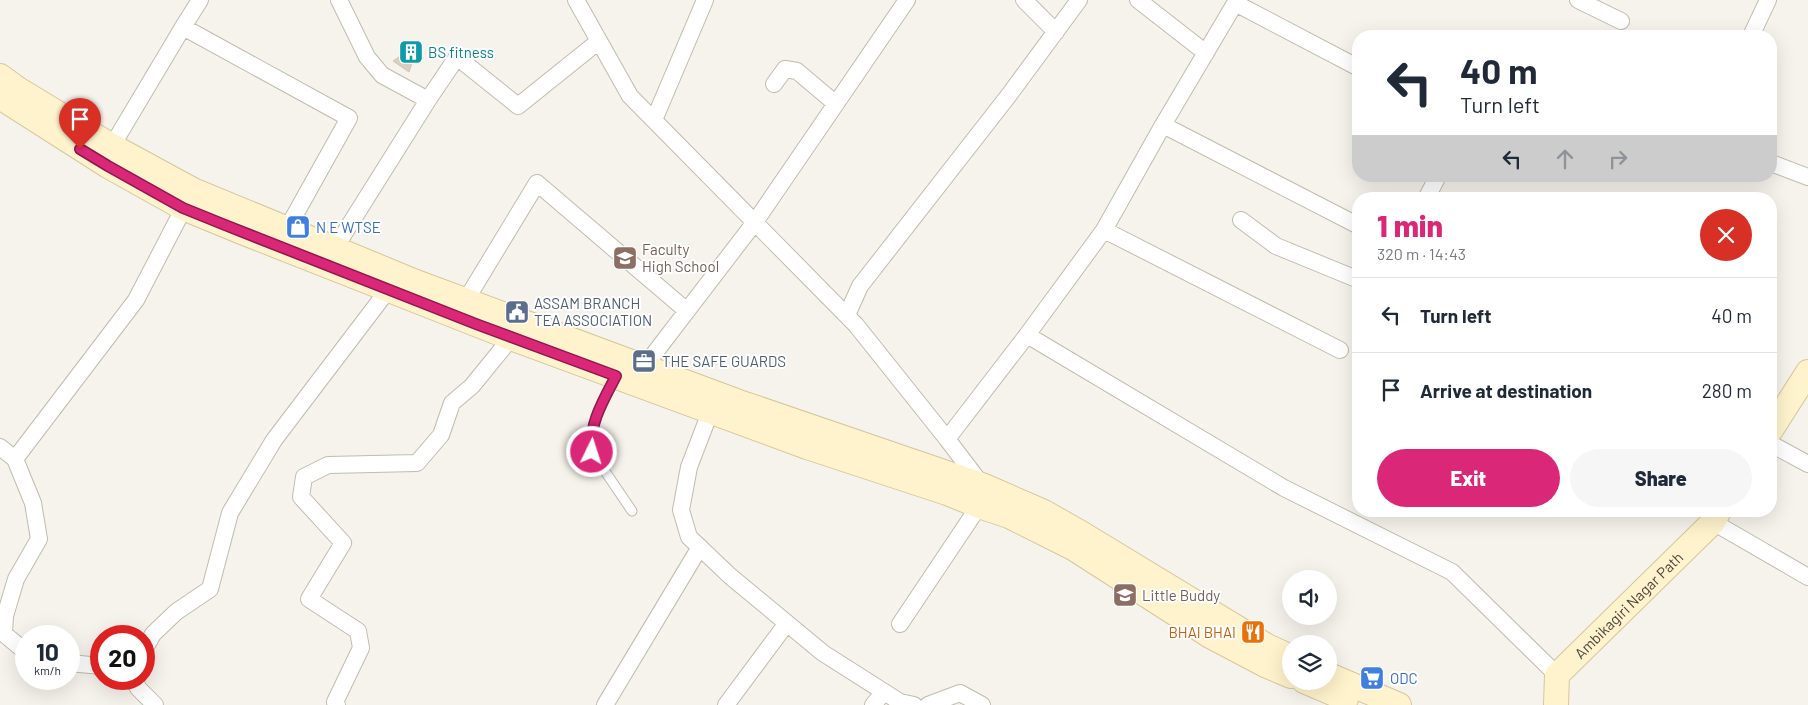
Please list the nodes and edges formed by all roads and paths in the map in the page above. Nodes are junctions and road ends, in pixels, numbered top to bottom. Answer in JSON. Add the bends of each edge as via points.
{"nodes":[{"id":1,"x":200,"y":0,"type":"edge"},
{"id":2,"x":339,"y":0,"type":"edge"},
{"id":3,"x":576,"y":0,"type":"edge"},
{"id":4,"x":705,"y":0,"type":"edge"},
{"id":5,"x":907,"y":0,"type":"edge"},
{"id":6,"x":1024,"y":0,"type":"edge"},
{"id":7,"x":1079,"y":0,"type":"edge"},
{"id":8,"x":1138,"y":0,"type":"edge"},
{"id":9,"x":1578,"y":0,"type":"edge"},
{"id":10,"x":1768,"y":0,"type":"edge"},
{"id":11,"x":1236,"y":2,"type":"edge"},
{"id":12,"x":1621,"y":21,"type":"dead end"},
{"id":13,"x":182,"y":27,"type":"junction"},
{"id":14,"x":1754,"y":30,"type":"edge"},
{"id":15,"x":1056,"y":32,"type":"junction"},
{"id":16,"x":599,"y":41,"type":"junction"},
{"id":17,"x":1206,"y":53,"type":"junction"},
{"id":18,"x":1352,"y":64,"type":"edge"},
{"id":19,"x":0,"y":76,"type":"edge"},
{"id":20,"x":774,"y":84,"type":"dead end"},
{"id":21,"x":0,"y":97,"type":"edge"},
{"id":22,"x":428,"y":100,"type":"junction"},
{"id":23,"x":836,"y":104,"type":"junction"},
{"id":24,"x":654,"y":120,"type":"junction"},
{"id":25,"x":1163,"y":125,"type":"junction"},
{"id":26,"x":112,"y":146,"type":"junction"},
{"id":27,"x":1777,"y":165,"type":"edge"},
{"id":28,"x":1808,"y":178,"type":"edge"},
{"id":29,"x":188,"y":199,"type":"junction"},
{"id":30,"x":1241,"y":220,"type":"dead end"},
{"id":31,"x":755,"y":222,"type":"junction"},
{"id":32,"x":1352,"y":222,"type":"edge"},
{"id":33,"x":287,"y":229,"type":"junction"},
{"id":34,"x":1104,"y":230,"type":"junction"},
{"id":35,"x":335,"y":248,"type":"junction"},
{"id":36,"x":1352,"y":277,"type":"edge"},
{"id":37,"x":388,"y":290,"type":"junction"},
{"id":38,"x":466,"y":300,"type":"junction"},
{"id":39,"x":687,"y":311,"type":"junction"},
{"id":40,"x":847,"y":316,"type":"junction"},
{"id":41,"x":1027,"y":335,"type":"junction"},
{"id":42,"x":511,"y":338,"type":"junction"},
{"id":43,"x":1340,"y":350,"type":"dead end"},
{"id":44,"x":644,"y":367,"type":"junction"},
{"id":45,"x":1808,"y":372,"type":"edge"},
{"id":46,"x":616,"y":376,"type":"junction"},
{"id":47,"x":714,"y":402,"type":"junction"},
{"id":48,"x":1777,"y":421,"type":"edge"},
{"id":49,"x":947,"y":439,"type":"junction"},
{"id":50,"x":1777,"y":447,"type":"edge"},
{"id":51,"x":0,"y":448,"type":"edge"},
{"id":52,"x":14,"y":459,"type":"junction"},
{"id":53,"x":1808,"y":464,"type":"edge"},
{"id":54,"x":981,"y":496,"type":"junction"},
{"id":55,"x":632,"y":511,"type":"dead end"},
{"id":56,"x":1715,"y":517,"type":"edge"},
{"id":57,"x":1718,"y":517,"type":"edge"},
{"id":58,"x":700,"y":547,"type":"junction"},
{"id":59,"x":1808,"y":577,"type":"edge"},
{"id":60,"x":787,"y":623,"type":"junction"},
{"id":61,"x":900,"y":624,"type":"dead end"},
{"id":62,"x":155,"y":632,"type":"edge"},
{"id":63,"x":15,"y":643,"type":"edge"},
{"id":64,"x":1282,"y":653,"type":"edge"},
{"id":65,"x":1282,"y":672,"type":"edge"},
{"id":66,"x":1557,"y":676,"type":"junction"},
{"id":67,"x":1337,"y":678,"type":"edge"},
{"id":68,"x":140,"y":690,"type":"edge"},
{"id":69,"x":1326,"y":690,"type":"edge"},
{"id":70,"x":884,"y":692,"type":"junction"},
{"id":71,"x":155,"y":705,"type":"edge"},
{"id":72,"x":337,"y":705,"type":"edge"},
{"id":73,"x":605,"y":705,"type":"edge"},
{"id":74,"x":726,"y":705,"type":"edge"},
{"id":75,"x":873,"y":705,"type":"edge"},
{"id":76,"x":914,"y":705,"type":"edge"},
{"id":77,"x":928,"y":705,"type":"edge"},
{"id":78,"x":982,"y":705,"type":"edge"},
{"id":79,"x":1362,"y":705,"type":"edge"},
{"id":80,"x":1400,"y":705,"type":"edge"},
{"id":81,"x":1556,"y":705,"type":"edge"}],
"edges":[{"from":1,"to":13,"type":"street"},
{"from":2,"to":22,"type":"street","via":[[367,57],[382,75]]},
{"from":3,"to":16,"type":"street"},
{"from":4,"to":24,"type":"street"},
{"from":5,"to":23,"type":"street"},
{"from":6,"to":15,"type":"street"},
{"from":7,"to":15,"type":"street"},
{"from":8,"to":17,"type":"street"},
{"from":9,"to":12,"type":"street"},
{"from":10,"to":14,"type":"street"},
{"from":11,"to":17,"type":"street"},
{"from":11,"to":18,"type":"street"},
{"from":13,"to":26,"type":"street"},
{"from":13,"to":33,"type":"street","via":[[349,118]]},
{"from":15,"to":40,"type":"street","via":[[860,286]]},
{"from":16,"to":22,"type":"street","via":[[518,106],[457,57]]},
{"from":16,"to":24,"type":"street","via":[[630,96]]},
{"from":17,"to":25,"type":"street"},
{"from":19,"to":26,"type":"main road"},
{"from":20,"to":23,"type":"street","via":[[786,69],[792,69]]},
{"from":21,"to":29,"type":"main road","via":[[108,166]]},
{"from":22,"to":35,"type":"street"},
{"from":23,"to":31,"type":"street"},
{"from":24,"to":31,"type":"street"},
{"from":25,"to":32,"type":"street"},
{"from":25,"to":34,"type":"street"},
{"from":26,"to":29,"type":"main road"},
{"from":27,"to":28,"type":"street"},
{"from":29,"to":33,"type":"main road"},
{"from":29,"to":37,"type":"main road"},
{"from":29,"to":52,"type":"street","via":[[136,300]]},
{"from":30,"to":36,"type":"street","via":[[1276,246]]},
{"from":31,"to":39,"type":"street"},
{"from":31,"to":40,"type":"street"},
{"from":33,"to":35,"type":"main road"},
{"from":34,"to":41,"type":"street"},
{"from":34,"to":43,"type":"street"},
{"from":35,"to":38,"type":"main road"},
{"from":37,"to":42,"type":"main road"},
{"from":37,"to":62,"type":"street","via":[[274,440],[230,512],[210,588],[176,612]]},
{"from":38,"to":39,"type":"street","via":[[537,184]]},
{"from":38,"to":44,"type":"main road"},
{"from":39,"to":44,"type":"street"},
{"from":40,"to":49,"type":"street"},
{"from":41,"to":49,"type":"street"},
{"from":41,"to":66,"type":"street","via":[[1284,488],[1452,572]]},
{"from":42,"to":46,"type":"main road"},
{"from":42,"to":72,"type":"street","via":[[472,386],[452,403],[441,435],[417,464],[328,465],[304,477],[301,497],[343,543],[309,599],[358,630],[361,648],[335,702]]},
{"from":44,"to":47,"type":"main road"},
{"from":45,"to":48,"type":"main road"},
{"from":46,"to":47,"type":"main road"},
{"from":46,"to":55,"type":"lane","via":[[596,418],[590,442],[592,452]]},
{"from":47,"to":54,"type":"main road"},
{"from":47,"to":58,"type":"street","via":[[688,467],[681,510],[689,537]]},
{"from":49,"to":54,"type":"street"},
{"from":50,"to":53,"type":"street"},
{"from":51,"to":52,"type":"street"},
{"from":52,"to":63,"type":"street","via":[[32,503],[39,539],[16,579],[5,616],[4,634]]},
{"from":54,"to":61,"type":"street","via":[[951,550]]},
{"from":54,"to":64,"type":"main road","via":[[1044,512]]},
{"from":54,"to":65,"type":"main road","via":[[1010,516],[1065,544],[1210,636]]},
{"from":56,"to":66,"type":"main road","name":"Ambikagiri Nagar Path"},
{"from":57,"to":59,"type":"street"},
{"from":58,"to":60,"type":"street"},
{"from":58,"to":73,"type":"street"},
{"from":60,"to":70,"type":"street","via":[[823,652]]},
{"from":60,"to":74,"type":"street"},
{"from":66,"to":81,"type":"main road"},
{"from":67,"to":80,"type":"main road"},
{"from":68,"to":71,"type":"street"},
{"from":69,"to":79,"type":"main road"},
{"from":70,"to":75,"type":"street"},
{"from":70,"to":76,"type":"street","via":[[900,702]]},
{"from":77,"to":78,"type":"street","via":[[960,693]]}]}
